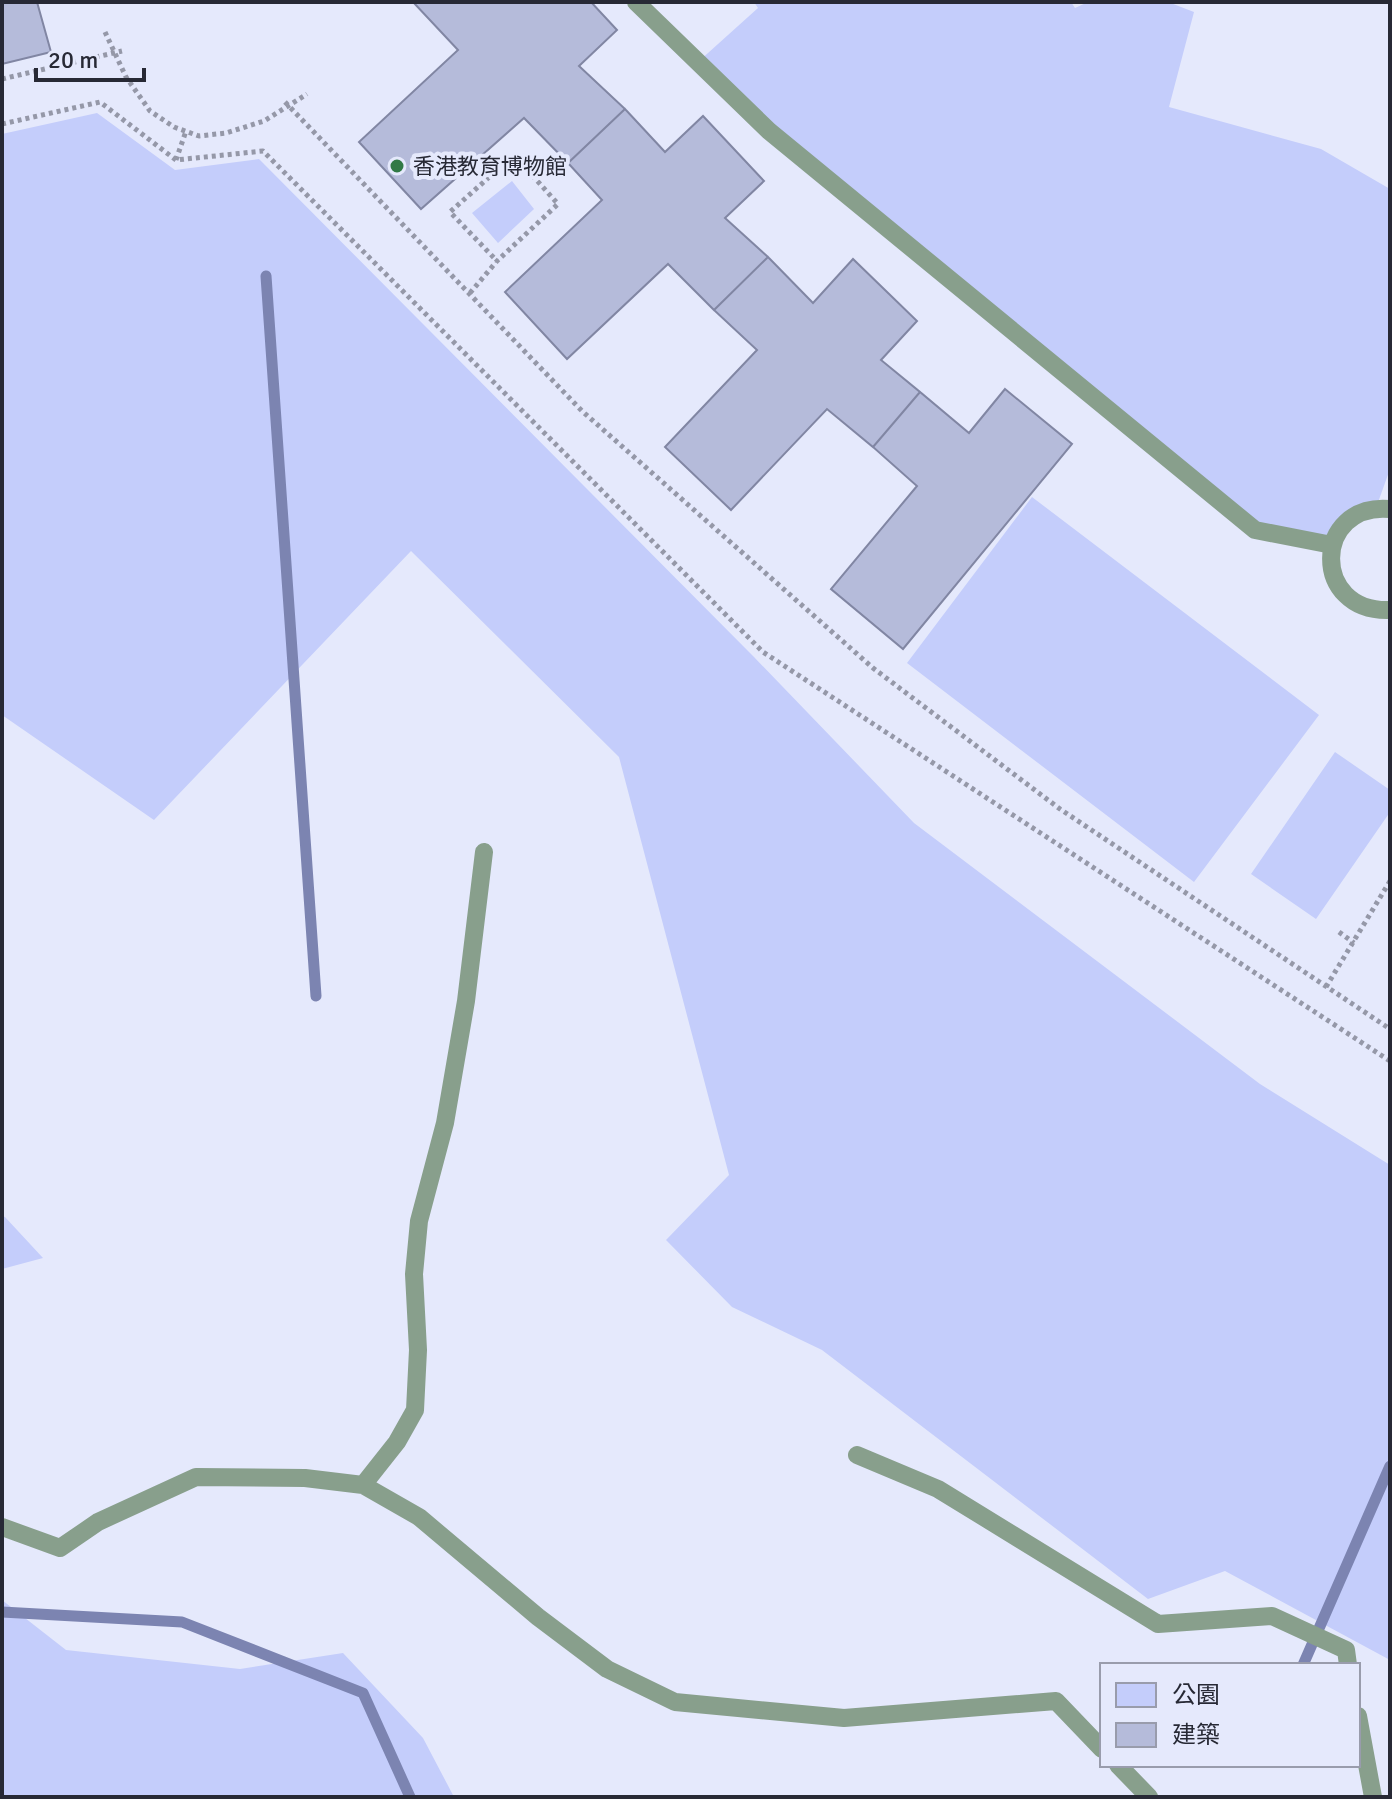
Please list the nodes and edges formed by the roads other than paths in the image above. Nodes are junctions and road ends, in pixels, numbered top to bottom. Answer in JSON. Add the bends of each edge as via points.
{"nodes":[{"id":1,"x":636,"y":2,"type":"edge"},
{"id":2,"x":1390,"y":509,"type":"edge"},
{"id":3,"x":1332,"y":545,"type":"junction"},
{"id":4,"x":1390,"y":610,"type":"edge"},
{"id":5,"x":484,"y":852,"type":"dead end"},
{"id":6,"x":857,"y":1455,"type":"dead end"},
{"id":7,"x":363,"y":1485,"type":"junction"},
{"id":8,"x":2,"y":1527,"type":"edge"},
{"id":9,"x":1348,"y":1663,"type":"edge"},
{"id":10,"x":1360,"y":1727,"type":"edge"},
{"id":11,"x":1100,"y":1747,"type":"edge"},
{"id":12,"x":1120,"y":1767,"type":"edge"},
{"id":13,"x":1149,"y":1797,"type":"edge"},
{"id":14,"x":1373,"y":1797,"type":"edge"}],
"edges":[{"from":1,"to":3,"type":"lane","via":[[769,131],[1255,530]]},
{"from":2,"to":3,"type":"lane","via":[[1359,513],[1345,523]]},
{"from":3,"to":4,"type":"lane","via":[[1330,561],[1343,593],[1372,610]]},
{"from":5,"to":7,"type":"lane","via":[[445,1123],[419,1221],[415,1410]]},
{"from":6,"to":9,"type":"lane","via":[[938,1489],[1158,1624],[1272,1616],[1346,1650]]},
{"from":7,"to":8,"type":"lane","via":[[305,1478],[196,1477],[98,1522],[60,1548]]},
{"from":7,"to":11,"type":"lane","via":[[419,1517],[607,1669],[675,1702],[844,1718],[1056,1701]]},
{"from":10,"to":14,"type":"lane"},
{"from":12,"to":13,"type":"lane"}]}
